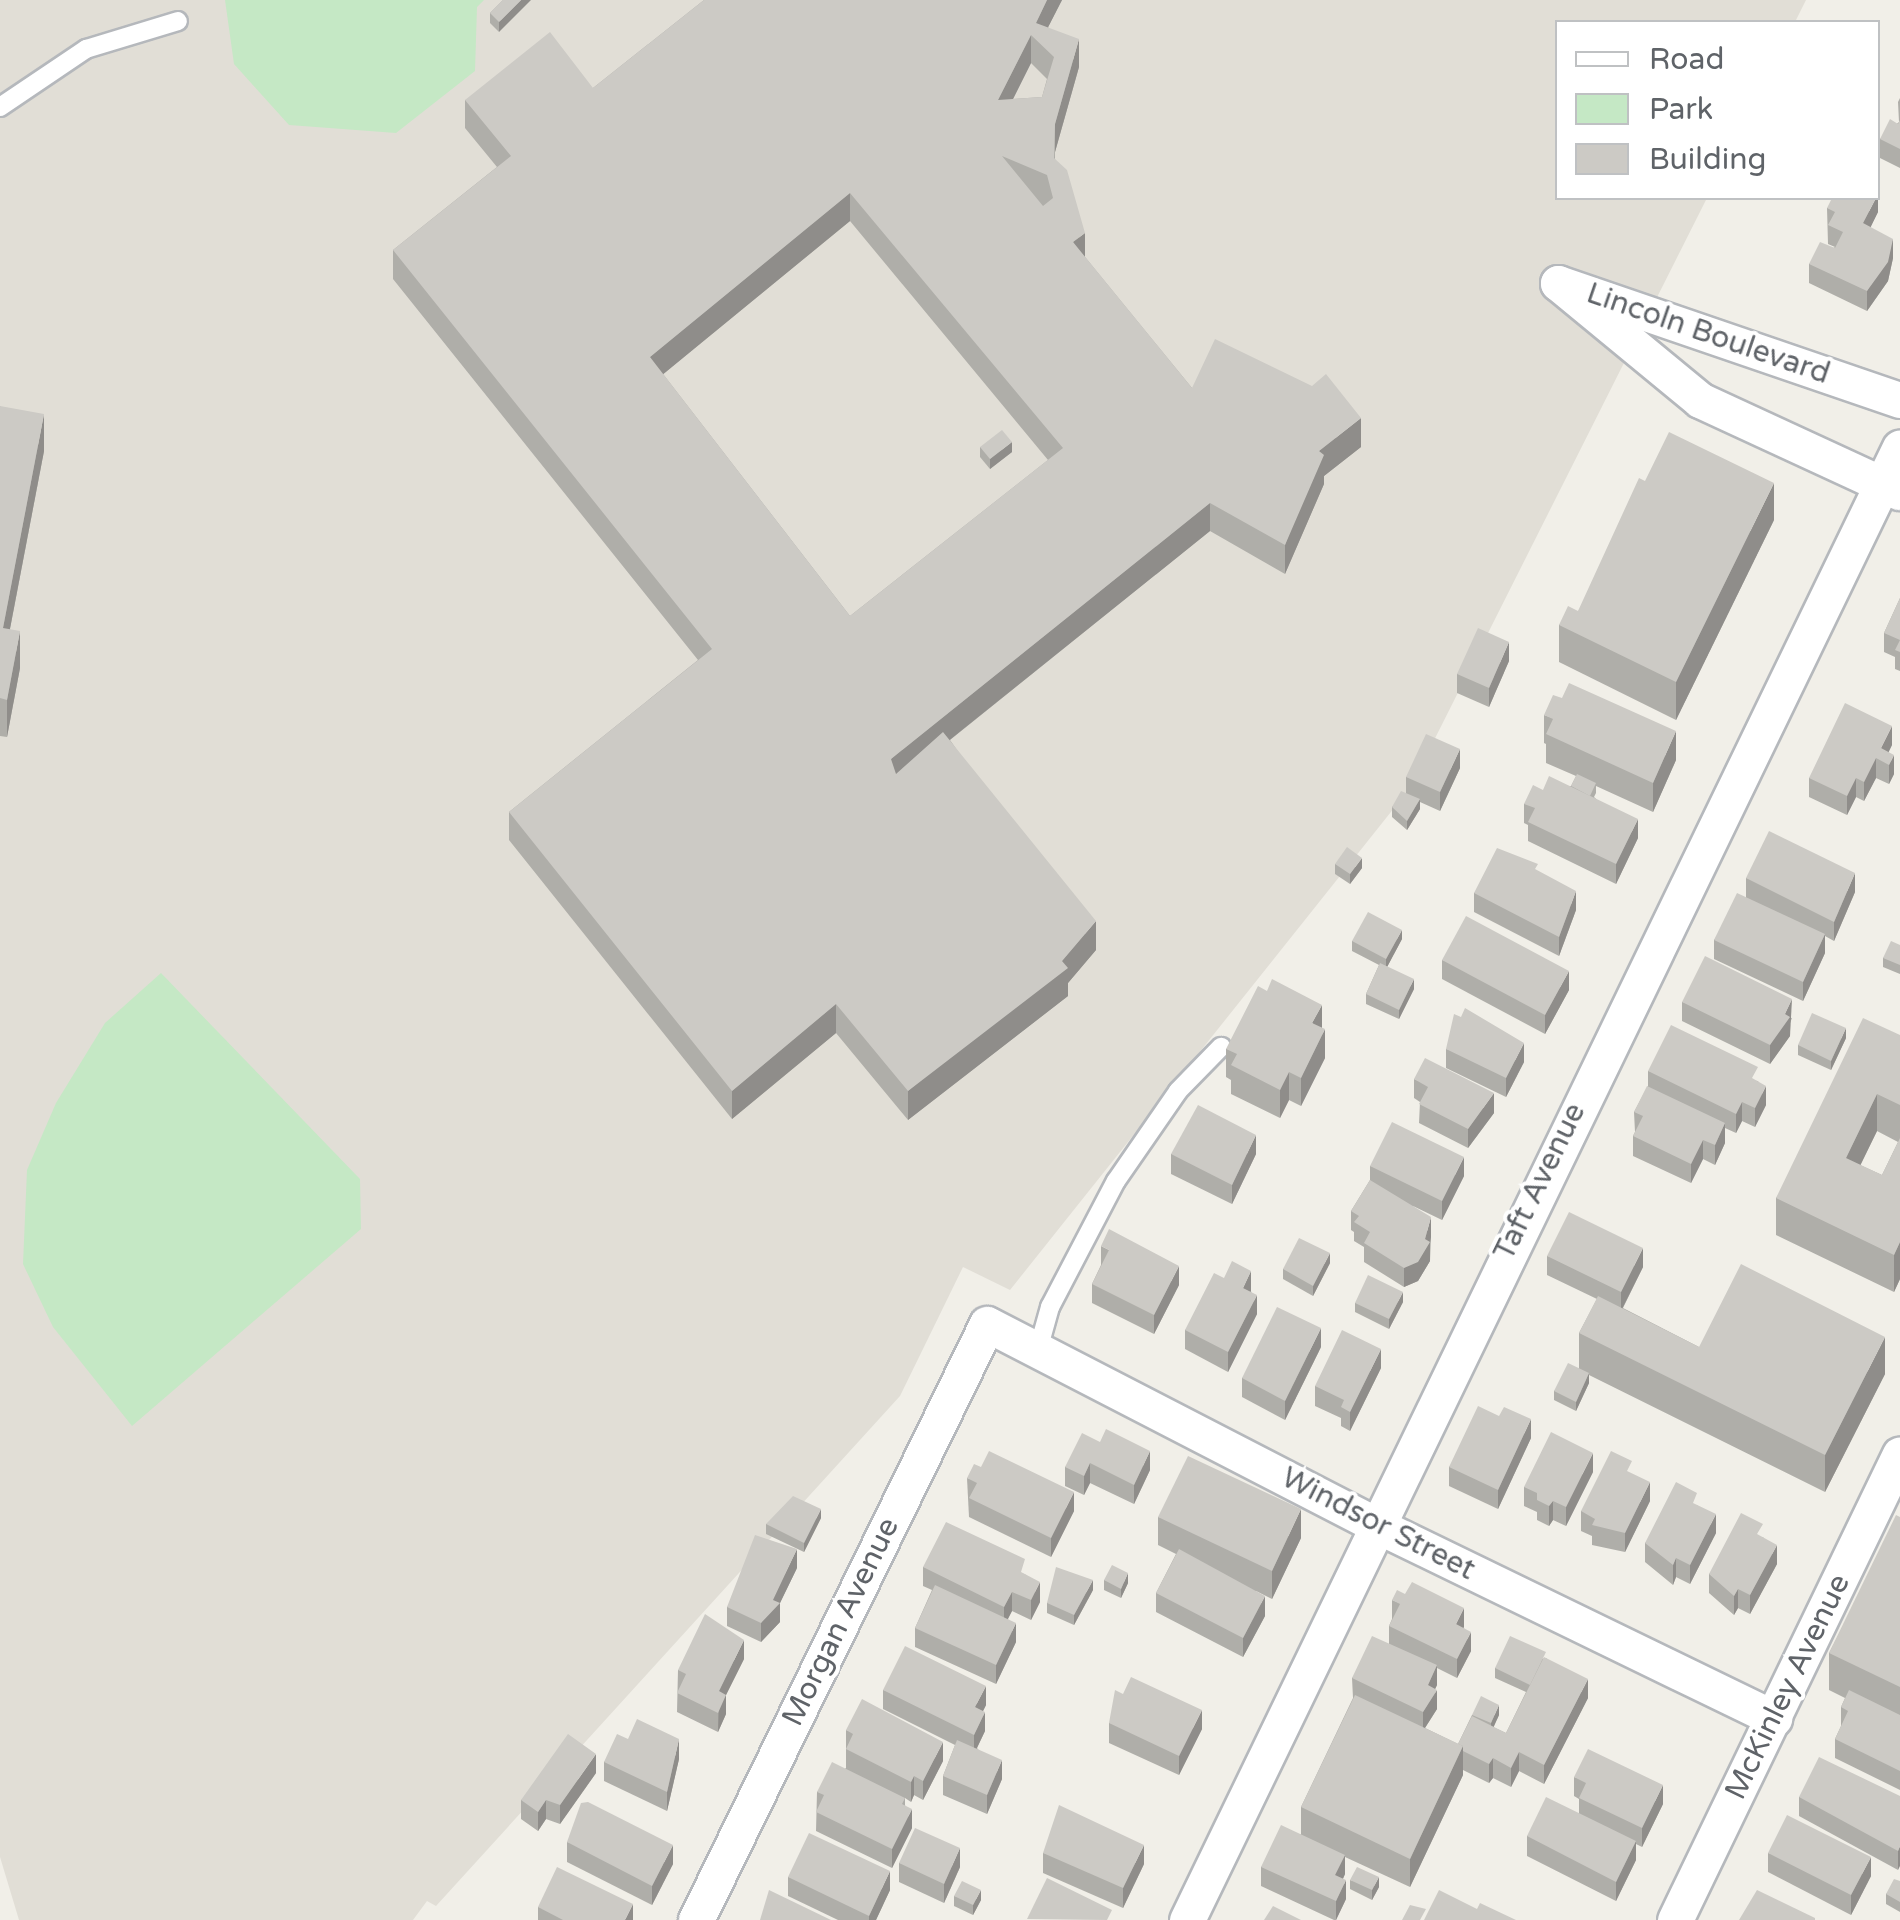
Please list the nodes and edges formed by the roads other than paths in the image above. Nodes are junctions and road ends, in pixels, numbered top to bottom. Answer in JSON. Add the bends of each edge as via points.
{"nodes":[{"id":1,"x":178,"y":22,"type":"dead end"},
{"id":2,"x":0,"y":107,"type":"edge"},
{"id":3,"x":1900,"y":400,"type":"edge"},
{"id":4,"x":1900,"y":447,"type":"edge"},
{"id":5,"x":1890,"y":488,"type":"edge"},
{"id":6,"x":1221,"y":1046,"type":"dead end"},
{"id":7,"x":986,"y":1324,"type":"joint"},
{"id":8,"x":1038,"y":1350,"type":"junction"},
{"id":9,"x":1900,"y":1454,"type":"edge"},
{"id":10,"x":1374,"y":1524,"type":"junction"},
{"id":11,"x":1774,"y":1718,"type":"junction"},
{"id":12,"x":696,"y":1920,"type":"edge"},
{"id":13,"x":1187,"y":1920,"type":"edge"},
{"id":14,"x":1675,"y":1920,"type":"edge"}],
"edges":[{"from":1,"to":2,"type":"lane","via":[[86,49]]},
{"from":3,"to":5,"type":"street","name":"Lincoln Boulevard","via":[[1558,283],[1700,400]]},
{"from":4,"to":5,"type":"street","name":"Taft Avenue"},
{"from":5,"to":10,"type":"street","name":"Taft Avenue"},
{"from":6,"to":8,"type":"lane","via":[[1178,1091],[1116,1181],[1050,1307]]},
{"from":7,"to":8,"type":"street","name":"Windsor Street"},
{"from":7,"to":12,"type":"street","name":"Morgan Avenue"},
{"from":8,"to":10,"type":"street","name":"Windsor Street"},
{"from":9,"to":11,"type":"street","name":"McKinley Avenue"},
{"from":10,"to":11,"type":"street","name":"Windsor Street"},
{"from":10,"to":13,"type":"street","name":"Taft Avenue"},
{"from":11,"to":14,"type":"street","name":"McKinley Avenue"}]}
